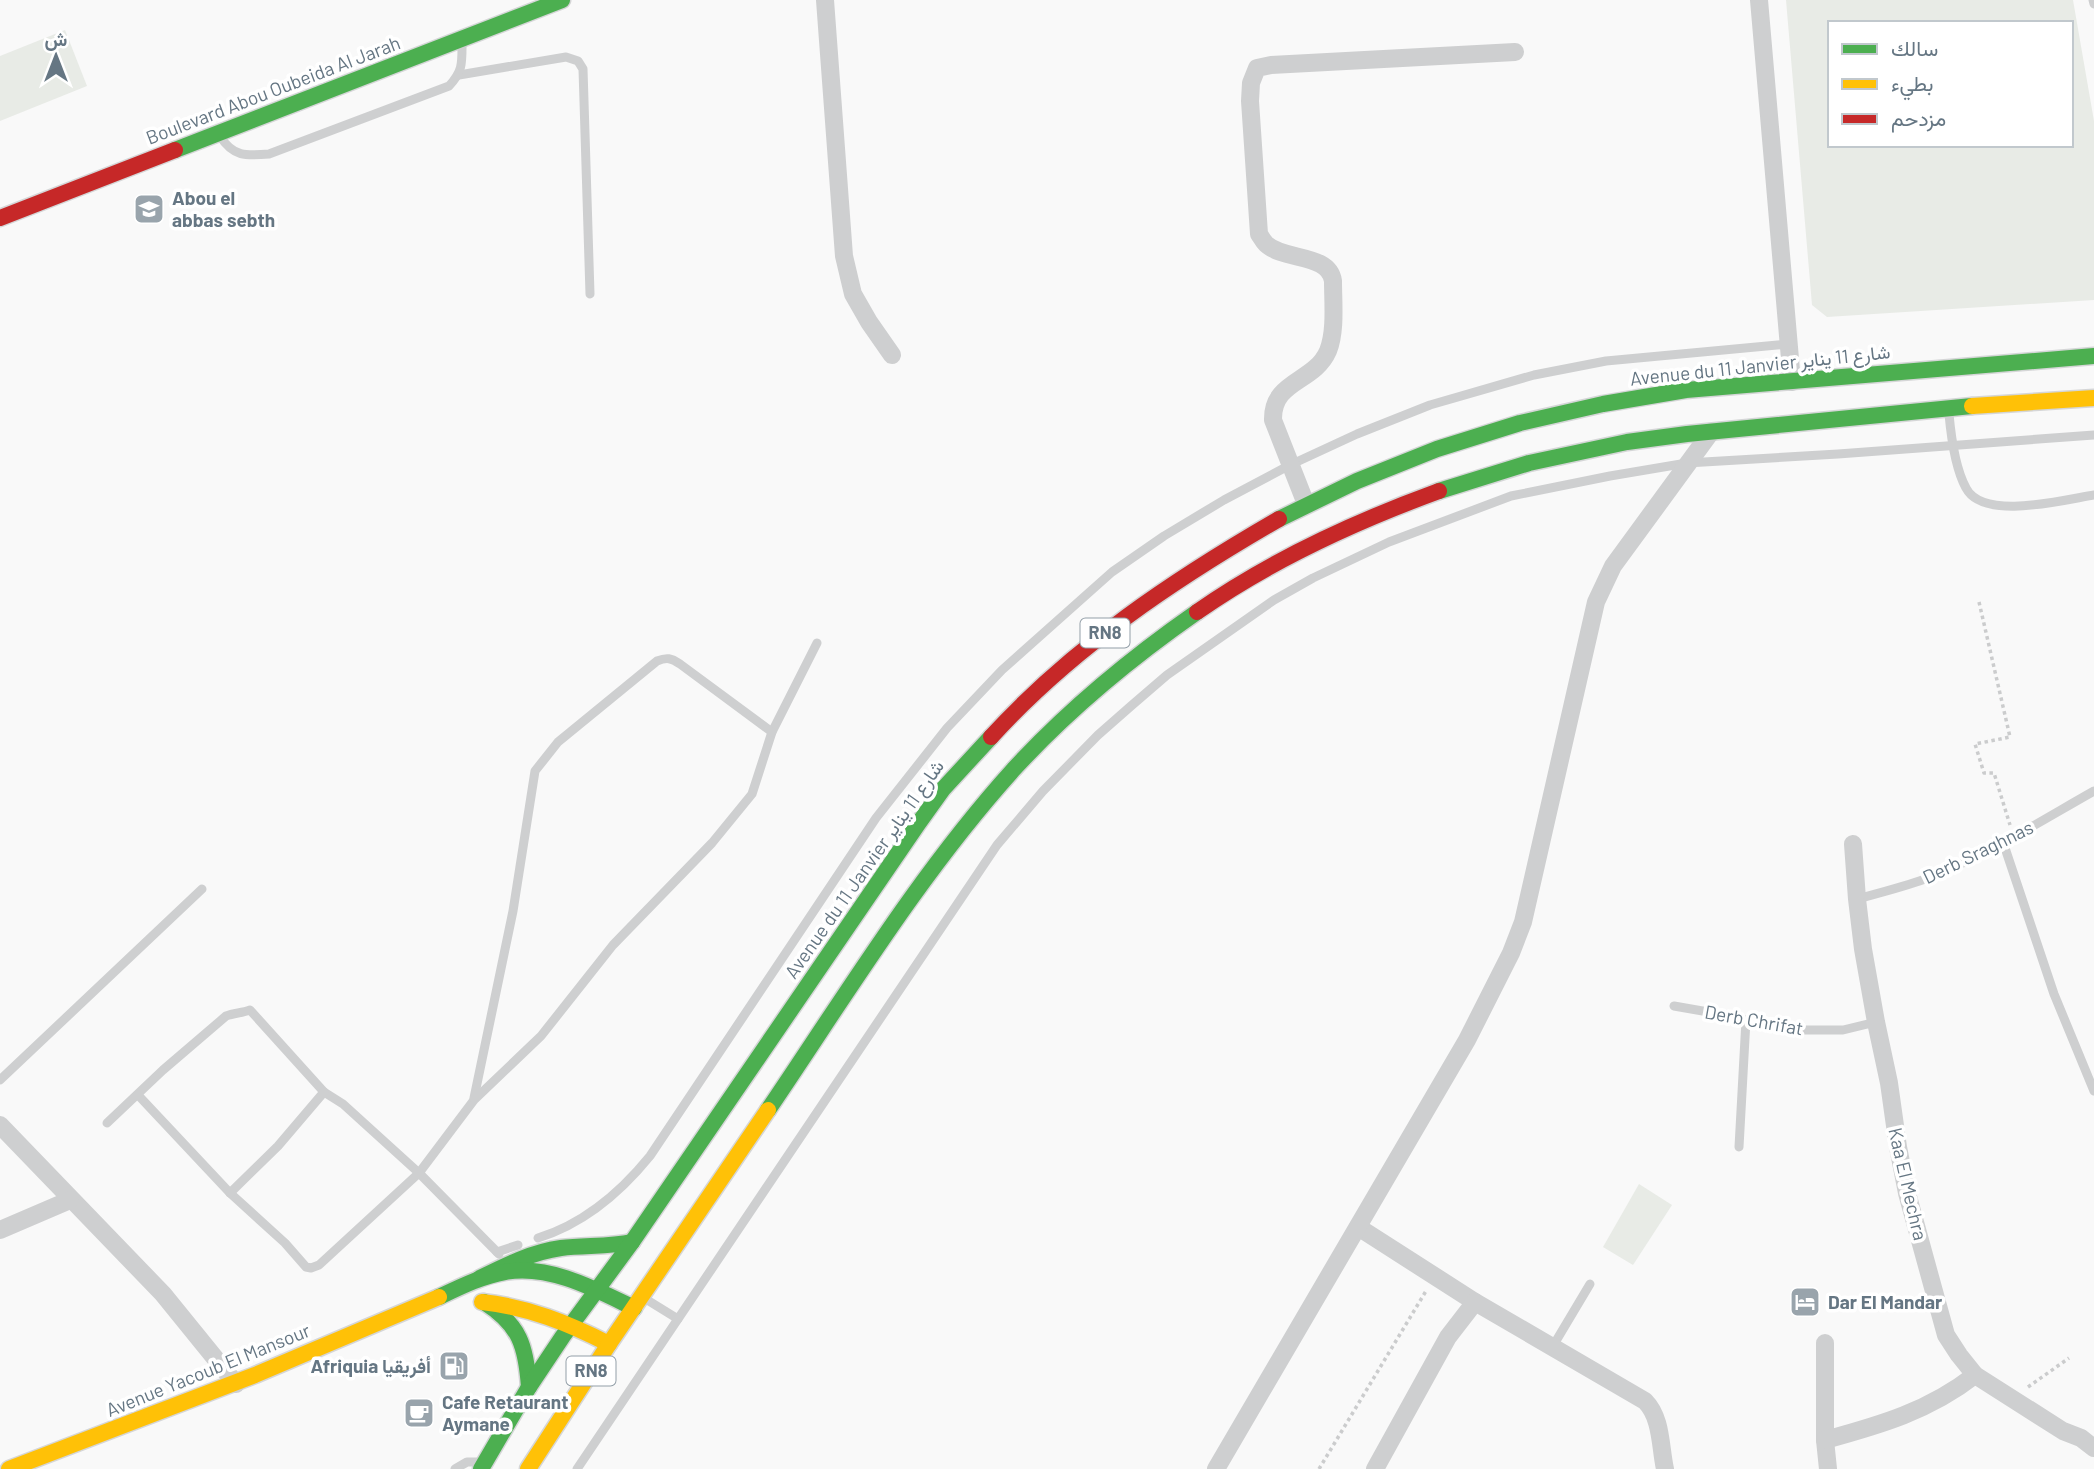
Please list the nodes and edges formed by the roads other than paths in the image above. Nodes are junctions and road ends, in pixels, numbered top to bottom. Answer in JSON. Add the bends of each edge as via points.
{"nodes":[{"id":1,"x":562,"y":0,"type":"edge"},
{"id":2,"x":825,"y":0,"type":"edge"},
{"id":3,"x":1759,"y":0,"type":"edge"},
{"id":4,"x":462,"y":39,"type":"junction"},
{"id":5,"x":1515,"y":52,"type":"dead end"},
{"id":6,"x":459,"y":75,"type":"junction"},
{"id":7,"x":219,"y":134,"type":"junction"},
{"id":8,"x":0,"y":218,"type":"edge"},
{"id":9,"x":590,"y":294,"type":"dead end"},
{"id":10,"x":1789,"y":344,"type":"junction"},
{"id":11,"x":892,"y":355,"type":"dead end"},
{"id":12,"x":2094,"y":356,"type":"edge"},
{"id":13,"x":1791,"y":382,"type":"junction"},
{"id":14,"x":2094,"y":398,"type":"edge"},
{"id":15,"x":1948,"y":408,"type":"junction"},
{"id":16,"x":1711,"y":432,"type":"junction"},
{"id":17,"x":2094,"y":435,"type":"edge"},
{"id":18,"x":1952,"y":445,"type":"junction"},
{"id":19,"x":1687,"y":463,"type":"junction"},
{"id":20,"x":1290,"y":465,"type":"junction"},
{"id":21,"x":2094,"y":495,"type":"edge"},
{"id":22,"x":1306,"y":504,"type":"junction"},
{"id":23,"x":817,"y":643,"type":"dead end"},
{"id":24,"x":772,"y":732,"type":"junction"},
{"id":25,"x":2094,"y":791,"type":"edge"},
{"id":26,"x":2003,"y":842,"type":"junction"},
{"id":27,"x":1853,"y":844,"type":"dead end"},
{"id":28,"x":202,"y":889,"type":"dead end"},
{"id":29,"x":1857,"y":899,"type":"junction"},
{"id":30,"x":1674,"y":1006,"type":"dead end"},
{"id":31,"x":1746,"y":1020,"type":"junction"},
{"id":32,"x":1876,"y":1022,"type":"junction"},
{"id":33,"x":0,"y":1080,"type":"edge"},
{"id":34,"x":2094,"y":1091,"type":"edge"},
{"id":35,"x":324,"y":1092,"type":"junction"},
{"id":36,"x":138,"y":1095,"type":"junction"},
{"id":37,"x":474,"y":1100,"type":"junction"},
{"id":38,"x":107,"y":1123,"type":"dead end"},
{"id":39,"x":0,"y":1125,"type":"edge"},
{"id":40,"x":1739,"y":1147,"type":"dead end"},
{"id":41,"x":419,"y":1173,"type":"junction"},
{"id":42,"x":230,"y":1193,"type":"junction"},
{"id":43,"x":70,"y":1200,"type":"junction"},
{"id":44,"x":1358,"y":1227,"type":"junction"},
{"id":45,"x":0,"y":1230,"type":"edge"},
{"id":46,"x":632,"y":1242,"type":"junction"},
{"id":47,"x":502,"y":1258,"type":"junction"},
{"id":48,"x":480,"y":1278,"type":"junction"},
{"id":49,"x":1590,"y":1284,"type":"dead end"},
{"id":50,"x":596,"y":1290,"type":"junction"},
{"id":51,"x":484,"y":1302,"type":"junction"},
{"id":52,"x":638,"y":1302,"type":"junction"},
{"id":53,"x":1475,"y":1302,"type":"junction"},
{"id":54,"x":421,"y":1305,"type":"junction"},
{"id":55,"x":678,"y":1319,"type":"junction"},
{"id":56,"x":571,"y":1324,"type":"junction"},
{"id":57,"x":1825,"y":1343,"type":"dead end"},
{"id":58,"x":609,"y":1344,"type":"junction"},
{"id":59,"x":1553,"y":1346,"type":"junction"},
{"id":60,"x":1975,"y":1375,"type":"junction"},
{"id":61,"x":236,"y":1384,"type":"junction"},
{"id":62,"x":529,"y":1387,"type":"junction"},
{"id":63,"x":1825,"y":1440,"type":"junction"},
{"id":64,"x":2094,"y":1448,"type":"edge"},
{"id":65,"x":30,"y":1465,"type":"edge"},
{"id":66,"x":483,"y":1465,"type":"edge"},
{"id":67,"x":9,"y":1469,"type":"edge"},
{"id":68,"x":455,"y":1469,"type":"edge"},
{"id":69,"x":528,"y":1469,"type":"edge"},
{"id":70,"x":578,"y":1469,"type":"edge"},
{"id":71,"x":1216,"y":1469,"type":"edge"},
{"id":72,"x":1374,"y":1469,"type":"edge"},
{"id":73,"x":1664,"y":1469,"type":"edge"},
{"id":74,"x":1828,"y":1469,"type":"edge"}],
"edges":[{"from":1,"to":4,"type":"main road","name":"Boulevard Abou Oubeida Al Jarah"},
{"from":2,"to":11,"type":"street","via":[[844,256],[853,295]]},
{"from":3,"to":10,"type":"street"},
{"from":4,"to":6,"type":"lane"},
{"from":4,"to":7,"type":"main road","name":"Boulevard Abou Oubeida Al Jarah"},
{"from":5,"to":20,"type":"street","via":[[1257,68],[1250,100],[1259,234],[1278,251],[1324,265],[1334,281],[1328,351],[1314,370],[1279,395],[1274,405],[1273,420]]},
{"from":6,"to":7,"type":"lane","via":[[449,86],[269,154],[237,153],[228,149]]},
{"from":6,"to":9,"type":"lane","via":[[566,57],[578,61],[583,69]]},
{"from":7,"to":8,"type":"main road","name":"Boulevard Abou Oubeida Al Jarah"},
{"from":10,"to":13,"type":"street"},
{"from":10,"to":20,"type":"lane","via":[[1606,361],[1534,375],[1430,405]]},
{"from":12,"to":13,"type":"main road","name":"Avenue du 11 Janvier شارع 11 يناير","number":"RN8"},
{"from":13,"to":22,"type":"main road","name":"Avenue du 11 Janvier شارع 11 يناير","number":"RN8","via":[[1632,398],[1522,422],[1409,459]]},
{"from":14,"to":15,"type":"main road","number":"RN8"},
{"from":15,"to":16,"type":"main road","number":"RN8"},
{"from":15,"to":18,"type":"lane"},
{"from":16,"to":19,"type":"street"},
{"from":16,"to":52,"type":"main road","number":"RN8","via":[[1564,454],[1415,499],[1282,560],[1210,603],[1133,658],[1050,731],[948,849]]},
{"from":17,"to":18,"type":"lane"},
{"from":18,"to":19,"type":"lane"},
{"from":18,"to":21,"type":"lane","via":[[1966,489],[1978,500],[2011,507]]},
{"from":19,"to":44,"type":"street","via":[[1613,566],[1595,602],[1523,922],[1511,953],[1467,1040]]},
{"from":19,"to":55,"type":"lane","via":[[1511,496],[1390,542],[1274,600],[1167,675],[1098,735],[998,845]]},
{"from":20,"to":22,"type":"street"},
{"from":20,"to":47,"type":"lane","via":[[1164,536],[1112,572],[1002,670],[947,728],[876,818],[639,1170],[607,1201]]},
{"from":22,"to":46,"type":"main road","name":"Avenue du 11 Janvier شارع 11 يناير","number":"RN8","via":[[1202,563],[1135,609],[1054,674],[996,729],[903,845]]},
{"from":23,"to":24,"type":"lane"},
{"from":24,"to":37,"type":"lane","via":[[752,794],[712,844],[613,945],[541,1036]]},
{"from":24,"to":37,"type":"lane","via":[[681,664],[665,658],[558,742],[540,763],[531,785],[522,862]]},
{"from":25,"to":26,"type":"lane","name":"Derb Sraghnas"},
{"from":26,"to":29,"type":"lane","name":"Derb Sraghnas","via":[[1925,879]]},
{"from":26,"to":34,"type":"lane","via":[[2054,994]]},
{"from":27,"to":29,"type":"street","name":"Kaa El Mechra"},
{"from":28,"to":33,"type":"lane"},
{"from":29,"to":32,"type":"street","name":"Kaa El Mechra"},
{"from":30,"to":31,"type":"lane","name":"Derb Chrifat"},
{"from":31,"to":32,"type":"lane","name":"Derb Chrifat","via":[[1827,1031]]},
{"from":31,"to":40,"type":"lane"},
{"from":32,"to":60,"type":"street","name":"Kaa El Mechra","via":[[1896,1137],[1934,1296],[1946,1335]]},
{"from":35,"to":36,"type":"lane","via":[[250,1010],[226,1016]]},
{"from":35,"to":41,"type":"lane"},
{"from":35,"to":42,"type":"lane"},
{"from":36,"to":38,"type":"lane"},
{"from":36,"to":42,"type":"lane"},
{"from":37,"to":41,"type":"lane"},
{"from":39,"to":43,"type":"street"},
{"from":41,"to":42,"type":"lane","via":[[311,1268]]},
{"from":41,"to":47,"type":"lane"},
{"from":43,"to":45,"type":"street"},
{"from":43,"to":61,"type":"street","via":[[163,1294]]},
{"from":44,"to":53,"type":"street"},
{"from":44,"to":71,"type":"street"},
{"from":46,"to":47,"type":"main road"},
{"from":46,"to":50,"type":"main road","name":"Avenue du 11 Janvier شارع 11 يناير","number":"RN8"},
{"from":47,"to":48,"type":"main road"},
{"from":48,"to":50,"type":"main road","name":"Avenue Yacoub El Mansour","via":[[524,1270]]},
{"from":48,"to":54,"type":"main road","name":"Avenue Yacoub El Mansour"},
{"from":49,"to":59,"type":"lane"},
{"from":50,"to":52,"type":"main road","name":"Avenue Yacoub El Mansour"},
{"from":50,"to":56,"type":"main road","name":"Avenue du 11 Janvier شارع 11 يناير","number":"RN8"},
{"from":51,"to":54,"type":"main road","name":"Avenue Yacoub El Mansour"},
{"from":51,"to":56,"type":"main road","name":"Avenue Yacoub El Mansour","via":[[520,1307]]},
{"from":51,"to":62,"type":"main road","via":[[503,1314],[518,1333],[526,1354]]},
{"from":52,"to":55,"type":"lane"},
{"from":52,"to":58,"type":"main road","number":"RN8"},
{"from":53,"to":59,"type":"street"},
{"from":53,"to":72,"type":"street","via":[[1448,1338]]},
{"from":54,"to":61,"type":"main road","name":"Avenue Yacoub El Mansour"},
{"from":55,"to":70,"type":"lane"},
{"from":56,"to":58,"type":"main road","name":"Avenue Yacoub El Mansour"},
{"from":56,"to":62,"type":"main road","name":"Avenue du 11 Janvier شارع 11 يناير","number":"RN8"},
{"from":57,"to":63,"type":"street"},
{"from":58,"to":69,"type":"main road","number":"RN8"},
{"from":59,"to":73,"type":"street","via":[[1651,1407]]},
{"from":60,"to":63,"type":"street","via":[[1917,1411]]},
{"from":60,"to":64,"type":"street","name":"Kaa El Mechra"},
{"from":61,"to":65,"type":"main road","name":"Avenue Yacoub El Mansour"},
{"from":62,"to":66,"type":"main road","name":"Avenue du 11 Janvier شارع 11 يناير","number":"RN8"},
{"from":63,"to":74,"type":"street"},
{"from":65,"to":67,"type":"main road","name":"Avenue Yacoub El Mansour"},
{"from":66,"to":68,"type":"lane","via":[[467,1462]]}]}
